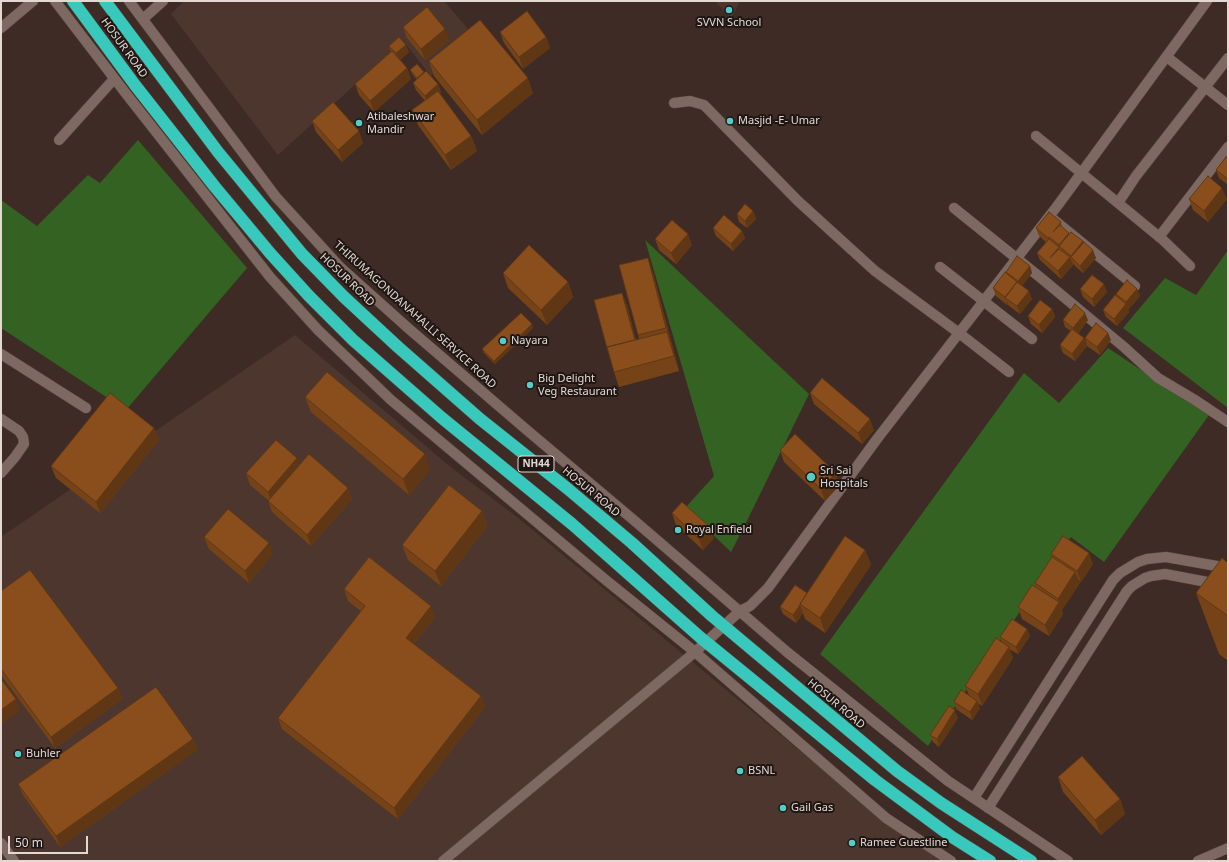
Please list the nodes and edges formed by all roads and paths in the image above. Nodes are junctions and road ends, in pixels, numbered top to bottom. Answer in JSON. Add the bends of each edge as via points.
{"nodes":[{"id":1,"x":33,"y":1,"type":"edge"},
{"id":2,"x":55,"y":1,"type":"edge"},
{"id":3,"x":73,"y":1,"type":"edge"},
{"id":4,"x":105,"y":1,"type":"edge"},
{"id":5,"x":129,"y":1,"type":"edge"},
{"id":6,"x":163,"y":1,"type":"edge"},
{"id":7,"x":1207,"y":1,"type":"edge"},
{"id":8,"x":142,"y":19,"type":"junction"},
{"id":9,"x":1,"y":28,"type":"edge"},
{"id":10,"x":1166,"y":57,"type":"junction"},
{"id":11,"x":1228,"y":58,"type":"edge"},
{"id":12,"x":114,"y":79,"type":"junction"},
{"id":13,"x":1205,"y":87,"type":"junction"},
{"id":14,"x":674,"y":103,"type":"dead end"},
{"id":15,"x":1228,"y":105,"type":"edge"},
{"id":16,"x":1036,"y":136,"type":"dead end"},
{"id":17,"x":59,"y":140,"type":"dead end"},
{"id":18,"x":1228,"y":147,"type":"edge"},
{"id":19,"x":1081,"y":174,"type":"junction"},
{"id":20,"x":1118,"y":203,"type":"junction"},
{"id":21,"x":954,"y":208,"type":"dead end"},
{"id":22,"x":1050,"y":216,"type":"junction"},
{"id":23,"x":1159,"y":237,"type":"junction"},
{"id":24,"x":1017,"y":258,"type":"junction"},
{"id":25,"x":1190,"y":266,"type":"dead end"},
{"id":26,"x":940,"y":267,"type":"dead end"},
{"id":27,"x":1135,"y":286,"type":"edge"},
{"id":28,"x":984,"y":301,"type":"junction"},
{"id":29,"x":959,"y":333,"type":"junction"},
{"id":30,"x":1032,"y":339,"type":"dead end"},
{"id":31,"x":1,"y":354,"type":"edge"},
{"id":32,"x":1009,"y":372,"type":"dead end"},
{"id":33,"x":86,"y":408,"type":"dead end"},
{"id":34,"x":1,"y":419,"type":"edge"},
{"id":35,"x":1228,"y":422,"type":"edge"},
{"id":36,"x":1,"y":474,"type":"edge"},
{"id":37,"x":1228,"y":568,"type":"edge"},
{"id":38,"x":1228,"y":586,"type":"edge"},
{"id":39,"x":740,"y":611,"type":"junction"},
{"id":40,"x":723,"y":626,"type":"junction"},
{"id":41,"x":706,"y":642,"type":"junction"},
{"id":42,"x":695,"y":652,"type":"junction"},
{"id":43,"x":974,"y":798,"type":"junction"},
{"id":44,"x":988,"y":808,"type":"junction"},
{"id":45,"x":1,"y":843,"type":"edge"},
{"id":46,"x":1228,"y":848,"type":"edge"},
{"id":47,"x":14,"y":861,"type":"edge"},
{"id":48,"x":443,"y":861,"type":"edge"},
{"id":49,"x":951,"y":861,"type":"edge"},
{"id":50,"x":990,"y":861,"type":"edge"},
{"id":51,"x":1031,"y":861,"type":"edge"},
{"id":52,"x":1068,"y":861,"type":"edge"},
{"id":53,"x":1198,"y":861,"type":"edge"}],
"edges":[{"from":1,"to":9,"type":"street"},
{"from":2,"to":12,"type":"street"},
{"from":3,"to":41,"type":"highway","name":"HOSUR ROAD","number":"NH44","via":[[215,187],[309,296],[353,340],[430,408],[572,524]]},
{"from":4,"to":40,"type":"highway","name":"HOSUR ROAD","number":"NH44","via":[[218,152],[323,276],[398,347],[632,543]]},
{"from":5,"to":8,"type":"street","name":"THIRUMAGONDANAHALLI SERVICE ROAD"},
{"from":6,"to":8,"type":"street"},
{"from":7,"to":10,"type":"street"},
{"from":8,"to":39,"type":"street","name":"THIRUMAGONDANAHALLI SERVICE ROAD","via":[[276,197],[340,267]]},
{"from":10,"to":13,"type":"street"},
{"from":10,"to":19,"type":"street"},
{"from":11,"to":13,"type":"street"},
{"from":12,"to":17,"type":"street"},
{"from":12,"to":42,"type":"street","via":[[270,277],[318,330],[391,400]]},
{"from":13,"to":15,"type":"street"},
{"from":13,"to":20,"type":"street"},
{"from":14,"to":29,"type":"street","via":[[690,101],[704,105],[798,201],[875,271]]},
{"from":16,"to":19,"type":"street"},
{"from":18,"to":23,"type":"street"},
{"from":19,"to":20,"type":"street"},
{"from":19,"to":22,"type":"street"},
{"from":20,"to":23,"type":"street"},
{"from":21,"to":24,"type":"street"},
{"from":22,"to":24,"type":"street"},
{"from":22,"to":27,"type":"street"},
{"from":23,"to":25,"type":"street"},
{"from":24,"to":28,"type":"street"},
{"from":24,"to":35,"type":"street","via":[[1158,378]]},
{"from":26,"to":28,"type":"street"},
{"from":28,"to":29,"type":"street"},
{"from":28,"to":30,"type":"street"},
{"from":29,"to":32,"type":"street"},
{"from":29,"to":39,"type":"street","via":[[877,439],[768,588],[750,606]]},
{"from":31,"to":33,"type":"street"},
{"from":34,"to":36,"type":"street","via":[[19,431],[24,444]]},
{"from":37,"to":43,"type":"street","via":[[1156,557],[1138,562],[1120,573],[1113,580]]},
{"from":38,"to":44,"type":"street","via":[[1165,574],[1145,578],[1132,586]]},
{"from":39,"to":40,"type":"street"},
{"from":39,"to":43,"type":"street","name":"THIRUMAGONDANAHALLI SERVICE ROAD","via":[[787,652],[948,781]]},
{"from":40,"to":41,"type":"street"},
{"from":40,"to":51,"type":"highway","name":"HOSUR ROAD","number":"NH44","via":[[897,771],[941,803]]},
{"from":41,"to":42,"type":"street"},
{"from":41,"to":50,"type":"highway","name":"HOSUR ROAD","number":"NH44","via":[[875,780],[952,837]]},
{"from":42,"to":48,"type":"street"},
{"from":42,"to":49,"type":"street","via":[[886,818]]},
{"from":43,"to":44,"type":"street","name":"THIRUMAGONDANAHALLI SERVICE ROAD"},
{"from":44,"to":52,"type":"street","name":"THIRUMAGONDANAHALLI SERVICE ROAD"},
{"from":45,"to":47,"type":"street"},
{"from":46,"to":53,"type":"street"}]}
